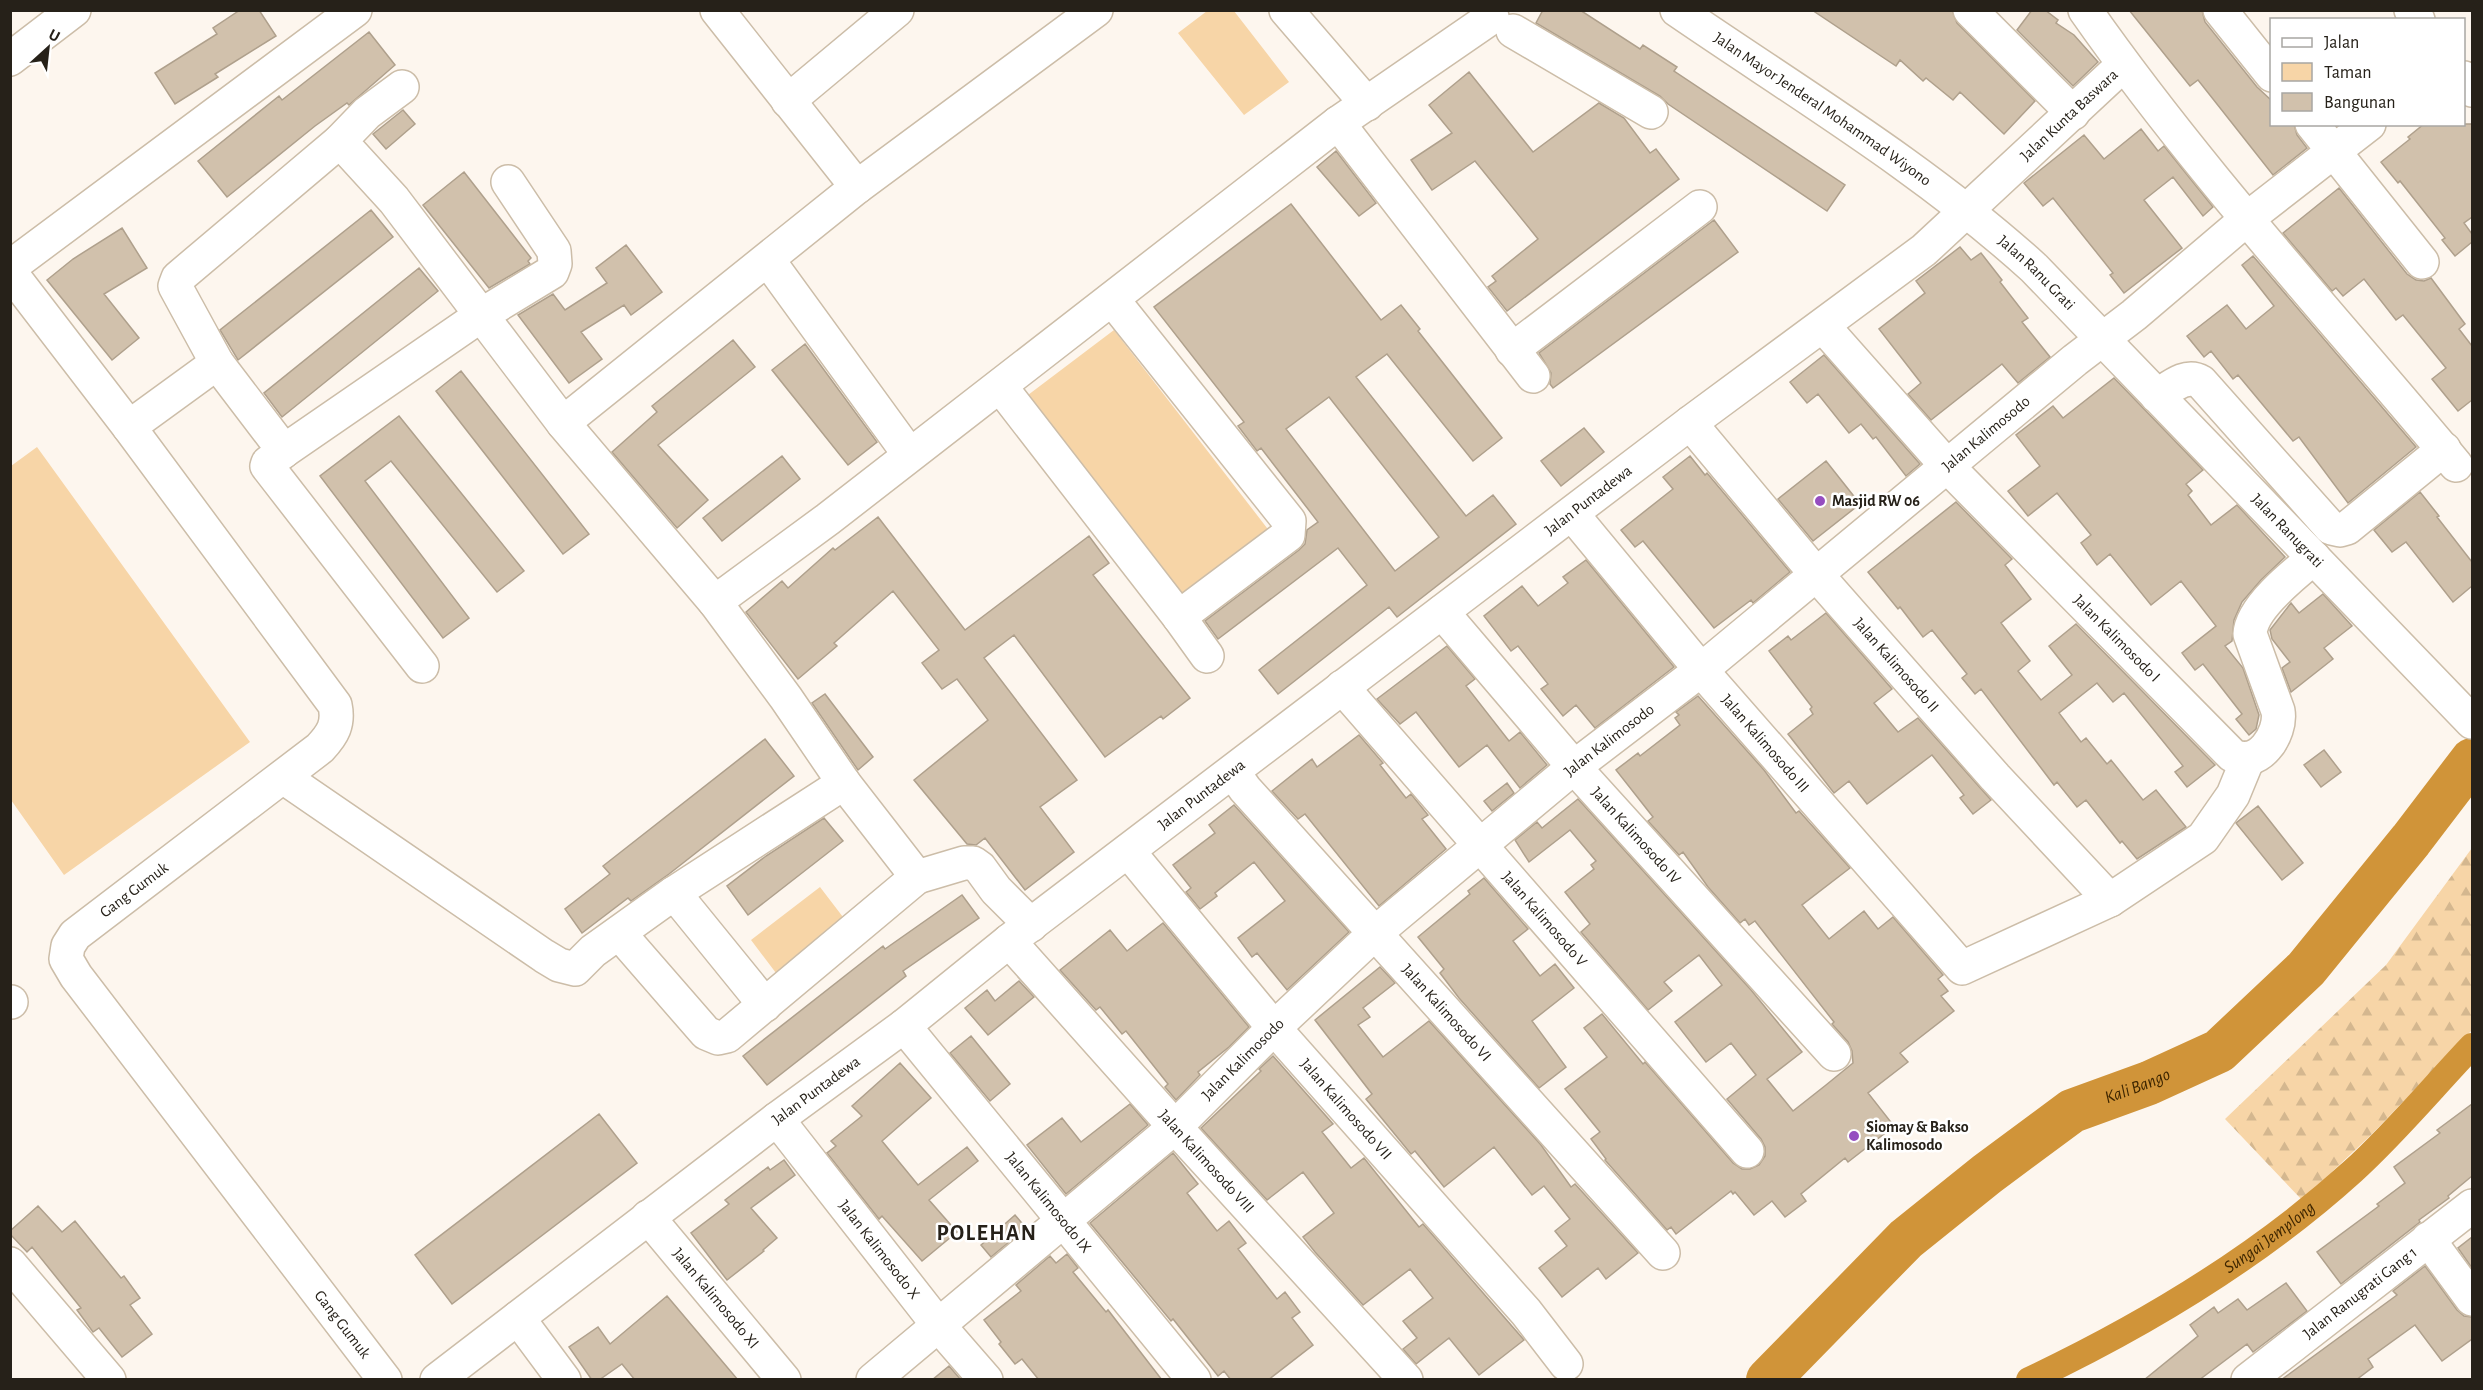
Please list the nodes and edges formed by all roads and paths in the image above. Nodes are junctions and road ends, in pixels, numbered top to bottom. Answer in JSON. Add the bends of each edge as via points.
{"nodes":[{"id":1,"x":74,"y":10,"type":"edge"},
{"id":2,"x":355,"y":10,"type":"edge"},
{"id":3,"x":717,"y":10,"type":"edge"},
{"id":4,"x":897,"y":10,"type":"edge"},
{"id":5,"x":1096,"y":10,"type":"edge"},
{"id":6,"x":1286,"y":10,"type":"edge"},
{"id":7,"x":1677,"y":10,"type":"edge"},
{"id":8,"x":1970,"y":10,"type":"edge"},
{"id":9,"x":2085,"y":10,"type":"edge"},
{"id":10,"x":2220,"y":10,"type":"edge"},
{"id":11,"x":1504,"y":17,"type":"edge"},
{"id":12,"x":10,"y":59,"type":"edge"},
{"id":13,"x":2123,"y":65,"type":"junction"},
{"id":14,"x":2270,"y":74,"type":"edge"},
{"id":15,"x":402,"y":87,"type":"dead end"},
{"id":16,"x":788,"y":101,"type":"junction"},
{"id":17,"x":1367,"y":104,"type":"junction"},
{"id":18,"x":1651,"y":112,"type":"dead end"},
{"id":19,"x":2073,"y":113,"type":"junction"},
{"id":20,"x":1338,"y":123,"type":"junction"},
{"id":21,"x":2314,"y":126,"type":"edge"},
{"id":22,"x":2366,"y":126,"type":"edge"},
{"id":23,"x":339,"y":141,"type":"junction"},
{"id":24,"x":2334,"y":152,"type":"junction"},
{"id":25,"x":508,"y":182,"type":"dead end"},
{"id":26,"x":856,"y":187,"type":"junction"},
{"id":27,"x":1700,"y":207,"type":"dead end"},
{"id":28,"x":1965,"y":209,"type":"junction"},
{"id":29,"x":2248,"y":218,"type":"junction"},
{"id":30,"x":768,"y":260,"type":"junction"},
{"id":31,"x":2422,"y":262,"type":"dead end"},
{"id":32,"x":10,"y":267,"type":"edge"},
{"id":33,"x":10,"y":272,"type":"edge"},
{"id":34,"x":1112,"y":299,"type":"junction"},
{"id":35,"x":483,"y":314,"type":"junction"},
{"id":36,"x":1823,"y":326,"type":"junction"},
{"id":37,"x":2103,"y":339,"type":"junction"},
{"id":38,"x":1512,"y":350,"type":"junction"},
{"id":39,"x":217,"y":363,"type":"junction"},
{"id":40,"x":1533,"y":376,"type":"dead end"},
{"id":41,"x":1000,"y":386,"type":"junction"},
{"id":42,"x":2157,"y":396,"type":"junction"},
{"id":43,"x":563,"y":423,"type":"junction"},
{"id":44,"x":1690,"y":423,"type":"junction"},
{"id":45,"x":129,"y":427,"type":"junction"},
{"id":46,"x":284,"y":451,"type":"junction"},
{"id":47,"x":909,"y":454,"type":"junction"},
{"id":48,"x":1947,"y":465,"type":"junction"},
{"id":49,"x":1572,"y":514,"type":"junction"},
{"id":50,"x":2314,"y":558,"type":"junction"},
{"id":51,"x":1816,"y":574,"type":"junction"},
{"id":52,"x":715,"y":602,"type":"junction"},
{"id":53,"x":1442,"y":612,"type":"junction"},
{"id":54,"x":1179,"y":617,"type":"junction"},
{"id":55,"x":1207,"y":656,"type":"dead end"},
{"id":56,"x":422,"y":666,"type":"dead end"},
{"id":57,"x":1701,"y":670,"type":"junction"},
{"id":58,"x":1342,"y":687,"type":"junction"},
{"id":59,"x":2472,"y":722,"type":"edge"},
{"id":60,"x":2247,"y":760,"type":"junction"},
{"id":61,"x":1575,"y":767,"type":"junction"},
{"id":62,"x":1233,"y":772,"type":"junction"},
{"id":63,"x":283,"y":777,"type":"junction"},
{"id":64,"x":844,"y":783,"type":"junction"},
{"id":65,"x":1481,"y":845,"type":"junction"},
{"id":66,"x":1128,"y":851,"type":"junction"},
{"id":67,"x":917,"y":878,"type":"junction"},
{"id":68,"x":674,"y":892,"type":"junction"},
{"id":69,"x":2110,"y":900,"type":"junction"},
{"id":70,"x":619,"y":933,"type":"junction"},
{"id":71,"x":1020,"y":933,"type":"junction"},
{"id":72,"x":1374,"y":934,"type":"junction"},
{"id":73,"x":765,"y":1005,"type":"junction"},
{"id":74,"x":904,"y":1026,"type":"junction"},
{"id":75,"x":1274,"y":1028,"type":"junction"},
{"id":76,"x":1834,"y":1054,"type":"dead end"},
{"id":77,"x":777,"y":1119,"type":"junction"},
{"id":78,"x":1175,"y":1127,"type":"junction"},
{"id":79,"x":1747,"y":1151,"type":"dead end"},
{"id":80,"x":2472,"y":1206,"type":"edge"},
{"id":81,"x":648,"y":1217,"type":"junction"},
{"id":82,"x":1065,"y":1220,"type":"junction"},
{"id":83,"x":2428,"y":1239,"type":"junction"},
{"id":84,"x":1663,"y":1253,"type":"dead end"},
{"id":85,"x":10,"y":1264,"type":"edge"},
{"id":86,"x":2472,"y":1299,"type":"edge"},
{"id":87,"x":518,"y":1318,"type":"junction"},
{"id":88,"x":939,"y":1326,"type":"junction"},
{"id":89,"x":1566,"y":1364,"type":"dead end"},
{"id":90,"x":108,"y":1380,"type":"edge"},
{"id":91,"x":386,"y":1380,"type":"edge"},
{"id":92,"x":437,"y":1380,"type":"edge"},
{"id":93,"x":564,"y":1380,"type":"edge"},
{"id":94,"x":784,"y":1380,"type":"edge"},
{"id":95,"x":873,"y":1380,"type":"edge"},
{"id":96,"x":986,"y":1380,"type":"edge"},
{"id":97,"x":1194,"y":1380,"type":"edge"},
{"id":98,"x":1406,"y":1380,"type":"edge"},
{"id":99,"x":2248,"y":1380,"type":"edge"}],
"edges":[{"from":1,"to":12,"type":"street"},
{"from":2,"to":32,"type":"street"},
{"from":3,"to":16,"type":"street"},
{"from":4,"to":16,"type":"street"},
{"from":5,"to":26,"type":"street"},
{"from":6,"to":17,"type":"street"},
{"from":7,"to":28,"type":"street","name":"Jalan Mayor Jenderal Mohammad Wiyono","via":[[1884,149]]},
{"from":8,"to":19,"type":"street"},
{"from":9,"to":13,"type":"street","name":"Jalan Kunta Baswara"},
{"from":10,"to":14,"type":"street"},
{"from":11,"to":17,"type":"street"},
{"from":11,"to":18,"type":"street"},
{"from":13,"to":19,"type":"street","name":"Jalan Kunta Baswara"},
{"from":13,"to":29,"type":"street"},
{"from":15,"to":23,"type":"street","via":[[367,113]]},
{"from":16,"to":26,"type":"street"},
{"from":17,"to":20,"type":"street"},
{"from":19,"to":28,"type":"street","name":"Jalan Kunta Baswara"},
{"from":20,"to":34,"type":"street"},
{"from":20,"to":38,"type":"street"},
{"from":21,"to":24,"type":"street"},
{"from":22,"to":24,"type":"street","name":"Jalan Kalimosodo"},
{"from":23,"to":35,"type":"street","via":[[394,200]]},
{"from":23,"to":39,"type":"street","via":[[178,279],[175,286],[179,295]]},
{"from":24,"to":29,"type":"street","name":"Jalan Kalimosodo"},
{"from":24,"to":31,"type":"street"},
{"from":25,"to":35,"type":"street","via":[[554,251],[555,264],[552,272]]},
{"from":26,"to":30,"type":"street"},
{"from":27,"to":38,"type":"street"},
{"from":28,"to":36,"type":"street","name":"Jalan Puntadewa","via":[[1924,250]]},
{"from":28,"to":37,"type":"street","name":"Jalan Ranu Grati","via":[[2034,268]]},
{"from":29,"to":37,"type":"street","name":"Jalan Kalimosodo"},
{"from":29,"to":42,"type":"street","via":[[2450,457],[2340,530],[2331,528],[2201,382],[2186,379]]},
{"from":30,"to":43,"type":"street"},
{"from":30,"to":47,"type":"street"},
{"from":33,"to":45,"type":"street","name":"Gang Gumuk"},
{"from":34,"to":41,"type":"street"},
{"from":34,"to":54,"type":"street","via":[[1289,521],[1288,535]]},
{"from":35,"to":43,"type":"street"},
{"from":35,"to":46,"type":"street"},
{"from":36,"to":44,"type":"street","name":"Jalan Puntadewa"},
{"from":36,"to":48,"type":"street","name":"Jalan Kalimosodo I"},
{"from":37,"to":42,"type":"street","name":"Jalan Ranugrati"},
{"from":37,"to":48,"type":"street","name":"Jalan Kalimosodo"},
{"from":38,"to":40,"type":"street"},
{"from":39,"to":45,"type":"street"},
{"from":39,"to":46,"type":"street"},
{"from":41,"to":47,"type":"street"},
{"from":41,"to":54,"type":"street"},
{"from":42,"to":50,"type":"street","name":"Jalan Ranugrati"},
{"from":43,"to":52,"type":"street"},
{"from":44,"to":49,"type":"street","name":"Jalan Puntadewa"},
{"from":44,"to":51,"type":"street","name":"Jalan Kalimosodo II"},
{"from":45,"to":63,"type":"street","name":"Gang Gumuk","via":[[335,705],[337,717],[330,738]]},
{"from":46,"to":56,"type":"street","via":[[268,463],[268,468]]},
{"from":47,"to":52,"type":"street"},
{"from":48,"to":51,"type":"street","name":"Jalan Kalimosodo"},
{"from":48,"to":60,"type":"street","name":"Jalan Kalimosodo I","via":[[2232,755]]},
{"from":49,"to":53,"type":"street","name":"Jalan Puntadewa"},
{"from":49,"to":57,"type":"street","name":"Jalan Kalimosodo III"},
{"from":50,"to":59,"type":"street","name":"Jalan Ranugrati"},
{"from":50,"to":60,"type":"street","via":[[2251,624],[2250,634],[2280,722],[2276,734],[2256,756]]},
{"from":51,"to":57,"type":"street","name":"Jalan Kalimosodo"},
{"from":51,"to":69,"type":"street","name":"Jalan Kalimosodo II","via":[[1995,777]]},
{"from":52,"to":64,"type":"street"},
{"from":53,"to":58,"type":"street","name":"Jalan Puntadewa"},
{"from":53,"to":61,"type":"street","name":"Jalan Kalimosodo IV"},
{"from":54,"to":55,"type":"street"},
{"from":57,"to":61,"type":"street","name":"Jalan Kalimosodo"},
{"from":57,"to":69,"type":"street","name":"Jalan Kalimosodo III","via":[[1962,968]]},
{"from":58,"to":62,"type":"street","name":"Jalan Puntadewa"},
{"from":58,"to":65,"type":"street","name":"Jalan Kalimosodo V"},
{"from":60,"to":69,"type":"street","via":[[2233,795],[2203,838]]},
{"from":61,"to":65,"type":"street","name":"Jalan Kalimosodo"},
{"from":61,"to":76,"type":"street","name":"Jalan Kalimosodo IV"},
{"from":62,"to":66,"type":"street","name":"Jalan Puntadewa"},
{"from":62,"to":72,"type":"street","name":"Jalan Kalimosodo VI"},
{"from":63,"to":70,"type":"street","via":[[559,965],[574,969]]},
{"from":63,"to":91,"type":"street","name":"Gang Gumuk","via":[[75,935],[66,959]]},
{"from":64,"to":67,"type":"street"},
{"from":64,"to":68,"type":"street"},
{"from":65,"to":72,"type":"street","name":"Jalan Kalimosodo"},
{"from":65,"to":79,"type":"street","name":"Jalan Kalimosodo V"},
{"from":66,"to":71,"type":"street","name":"Jalan Puntadewa"},
{"from":66,"to":75,"type":"street","name":"Jalan Kalimosodo VII"},
{"from":67,"to":71,"type":"street","name":"Jalan Kalimosodo VIII","via":[[963,862],[973,863],[996,890]]},
{"from":67,"to":73,"type":"street"},
{"from":68,"to":70,"type":"street"},
{"from":68,"to":73,"type":"street"},
{"from":70,"to":73,"type":"street","via":[[706,1034],[727,1036]]},
{"from":71,"to":74,"type":"street","name":"Jalan Puntadewa"},
{"from":71,"to":78,"type":"street","name":"Jalan Kalimosodo VIII"},
{"from":72,"to":75,"type":"street","name":"Jalan Kalimosodo"},
{"from":72,"to":84,"type":"street","name":"Jalan Kalimosodo VI"},
{"from":74,"to":77,"type":"street","name":"Jalan Puntadewa"},
{"from":74,"to":82,"type":"street","name":"Jalan Kalimosodo IX"},
{"from":75,"to":78,"type":"street","name":"Jalan Kalimosodo"},
{"from":75,"to":89,"type":"street","name":"Jalan Kalimosodo VII","via":[[1526,1312]]},
{"from":77,"to":81,"type":"street","name":"Jalan Puntadewa"},
{"from":77,"to":88,"type":"street","name":"Jalan Kalimosodo X"},
{"from":78,"to":82,"type":"street","name":"Jalan Kalimosodo"},
{"from":78,"to":98,"type":"street","name":"Jalan Kalimosodo VIII"},
{"from":80,"to":83,"type":"street","name":"Jalan Ranugrati Gang 1"},
{"from":81,"to":87,"type":"street","name":"Jalan Puntadewa"},
{"from":81,"to":94,"type":"street","name":"Jalan Kalimosodo XI"},
{"from":82,"to":88,"type":"street","name":"Jalan Kalimosodo"},
{"from":82,"to":97,"type":"street","name":"Jalan Kalimosodo IX"},
{"from":83,"to":86,"type":"street"},
{"from":83,"to":99,"type":"street","name":"Jalan Ranugrati Gang 1"},
{"from":85,"to":90,"type":"street"},
{"from":87,"to":92,"type":"street","name":"Jalan Puntadewa"},
{"from":87,"to":93,"type":"street"},
{"from":88,"to":95,"type":"street","name":"Jalan Kalimosodo"},
{"from":88,"to":96,"type":"street","name":"Jalan Kalimosodo X"}]}
